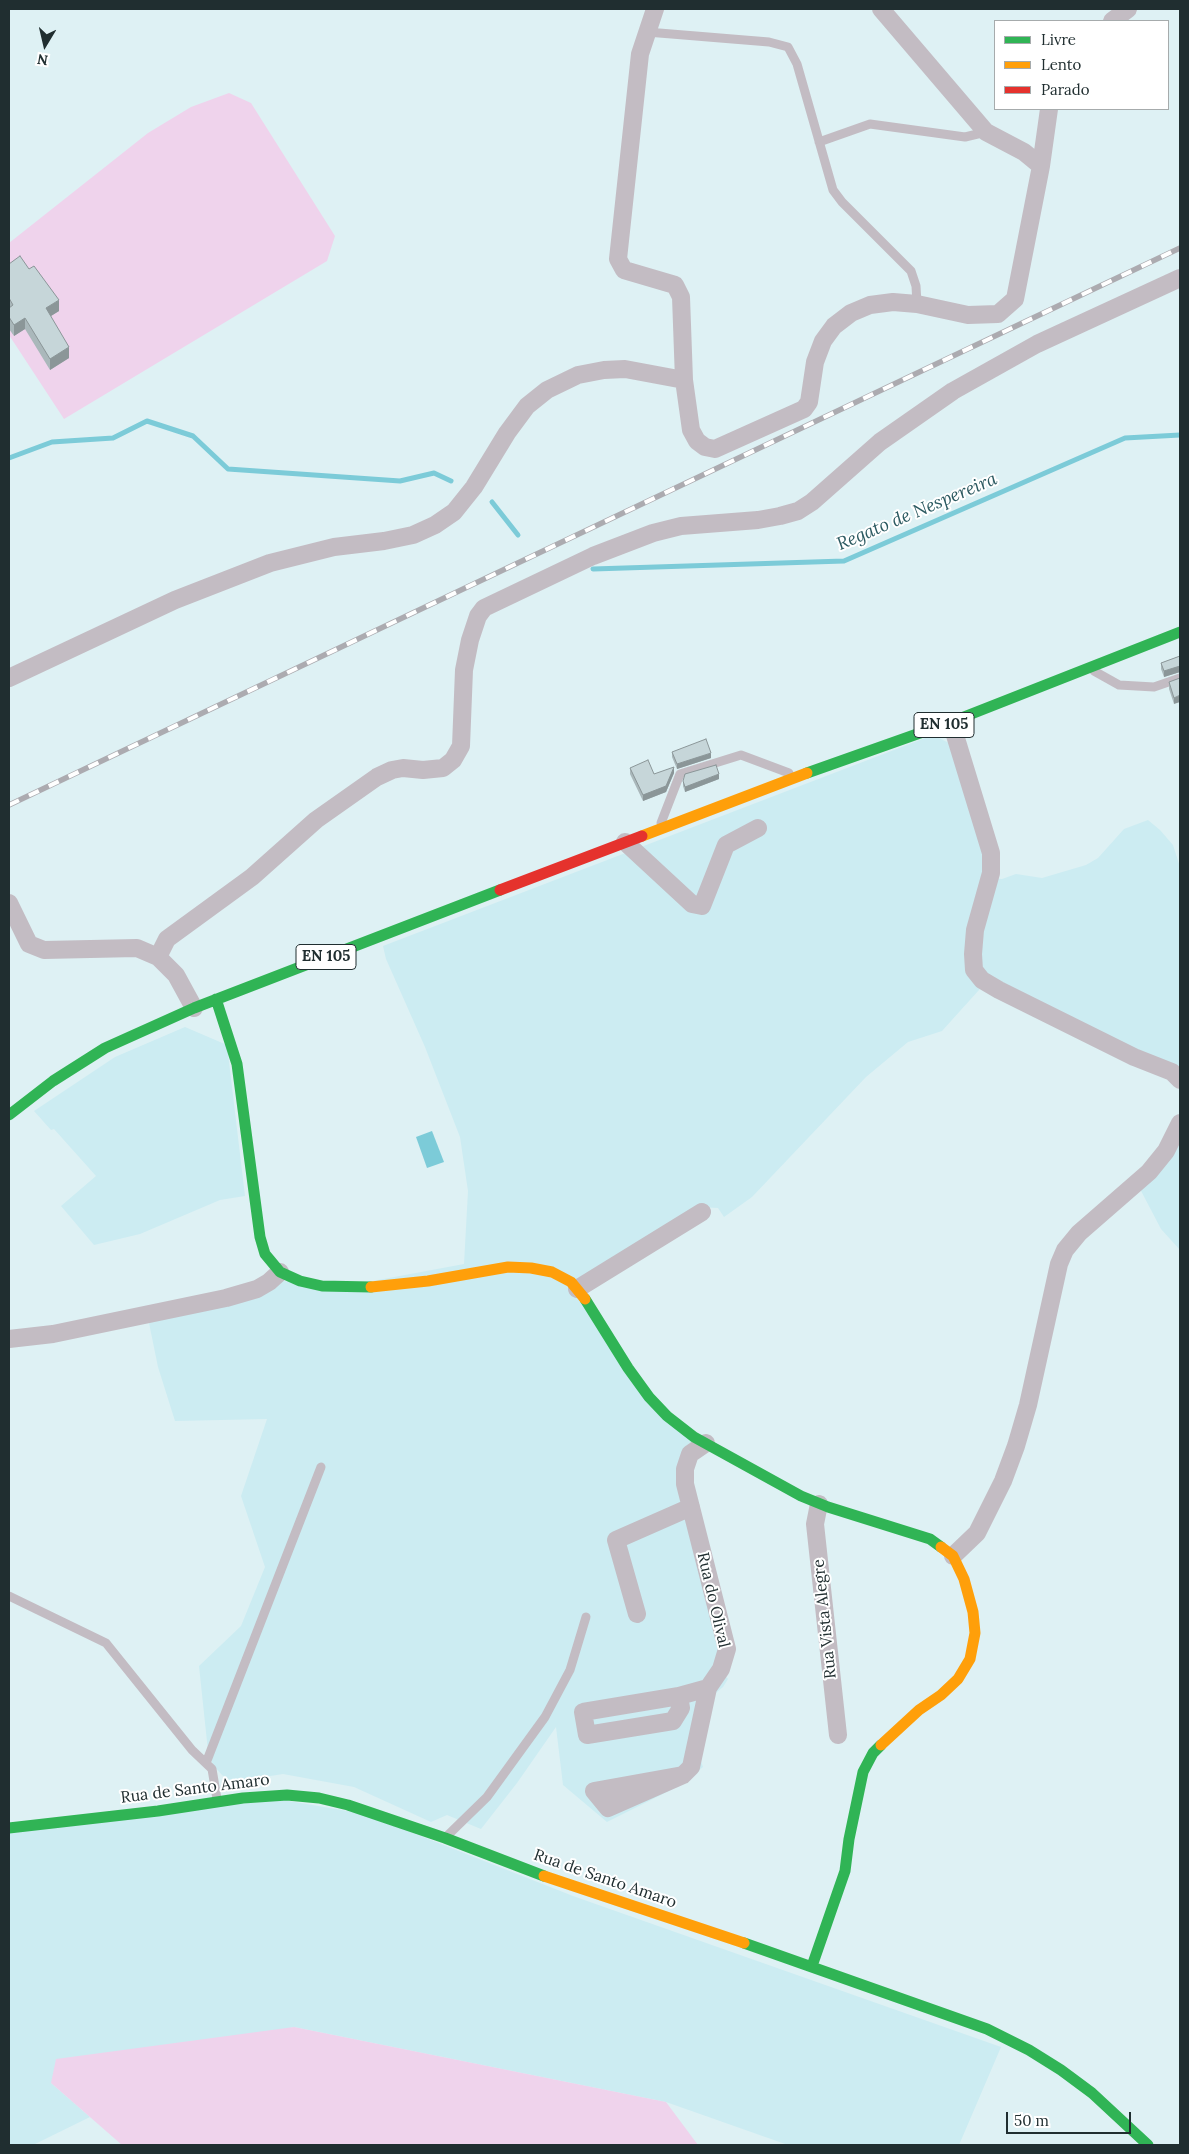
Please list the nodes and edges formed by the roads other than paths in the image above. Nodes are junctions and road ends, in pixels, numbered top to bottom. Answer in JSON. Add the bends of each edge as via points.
{"nodes":[{"id":1,"x":655,"y":9,"type":"edge"},
{"id":2,"x":881,"y":9,"type":"edge"},
{"id":3,"x":1128,"y":9,"type":"edge"},
{"id":4,"x":1113,"y":20,"type":"edge"},
{"id":5,"x":646,"y":32,"type":"junction"},
{"id":6,"x":1049,"y":110,"type":"edge"},
{"id":7,"x":986,"y":132,"type":"junction"},
{"id":8,"x":820,"y":142,"type":"junction"},
{"id":9,"x":1041,"y":166,"type":"junction"},
{"id":10,"x":1180,"y":278,"type":"edge"},
{"id":11,"x":917,"y":304,"type":"junction"},
{"id":12,"x":684,"y":380,"type":"junction"},
{"id":13,"x":1180,"y":632,"type":"edge"},
{"id":14,"x":1087,"y":668,"type":"junction"},
{"id":15,"x":9,"y":678,"type":"edge"},
{"id":16,"x":1180,"y":678,"type":"edge"},
{"id":17,"x":951,"y":722,"type":"junction"},
{"id":18,"x":798,"y":776,"type":"junction"},
{"id":19,"x":758,"y":828,"type":"dead end"},
{"id":20,"x":659,"y":829,"type":"junction"},
{"id":21,"x":625,"y":842,"type":"junction"},
{"id":22,"x":9,"y":903,"type":"edge"},
{"id":23,"x":158,"y":957,"type":"junction"},
{"id":24,"x":216,"y":999,"type":"junction"},
{"id":25,"x":194,"y":1008,"type":"junction"},
{"id":26,"x":1180,"y":1080,"type":"edge"},
{"id":27,"x":9,"y":1115,"type":"edge"},
{"id":28,"x":1180,"y":1123,"type":"edge"},
{"id":29,"x":702,"y":1212,"type":"dead end"},
{"id":30,"x":280,"y":1272,"type":"junction"},
{"id":31,"x":577,"y":1290,"type":"junction"},
{"id":32,"x":9,"y":1339,"type":"edge"},
{"id":33,"x":706,"y":1443,"type":"junction"},
{"id":34,"x":322,"y":1467,"type":"dead end"},
{"id":35,"x":819,"y":1504,"type":"junction"},
{"id":36,"x":691,"y":1507,"type":"junction"},
{"id":37,"x":953,"y":1556,"type":"junction"},
{"id":38,"x":9,"y":1596,"type":"edge"},
{"id":39,"x":637,"y":1614,"type":"dead end"},
{"id":40,"x":586,"y":1617,"type":"dead end"},
{"id":41,"x":708,"y":1688,"type":"junction"},
{"id":42,"x":678,"y":1696,"type":"junction"},
{"id":43,"x":838,"y":1735,"type":"dead end"},
{"id":44,"x":206,"y":1763,"type":"junction"},
{"id":45,"x":683,"y":1774,"type":"dead end"},
{"id":46,"x":217,"y":1802,"type":"junction"},
{"id":47,"x":9,"y":1828,"type":"edge"},
{"id":48,"x":445,"y":1838,"type":"junction"},
{"id":49,"x":812,"y":1966,"type":"junction"},
{"id":50,"x":1148,"y":2145,"type":"edge"}],
"edges":[{"from":1,"to":5,"type":"street"},
{"from":2,"to":7,"type":"street"},
{"from":3,"to":4,"type":"street"},
{"from":5,"to":8,"type":"lane","via":[[769,42],[788,47],[797,64]]},
{"from":5,"to":12,"type":"street","via":[[640,54],[618,259],[624,270],[674,285],[681,297]]},
{"from":6,"to":9,"type":"street"},
{"from":7,"to":8,"type":"lane","via":[[965,137],[870,124]]},
{"from":7,"to":9,"type":"street","via":[[1024,152]]},
{"from":8,"to":11,"type":"lane","via":[[833,190],[910,271],[916,286]]},
{"from":9,"to":11,"type":"street","via":[[1015,299],[998,314],[968,315]]},
{"from":10,"to":23,"type":"street","via":[[1037,344],[953,390],[880,442],[798,511],[758,520],[681,526],[653,532],[593,556],[484,608],[470,640],[464,670],[461,746],[454,760],[443,768],[403,768],[377,777],[316,820],[252,878],[167,939]]},
{"from":11,"to":12,"type":"street","via":[[870,304],[851,313],[834,326],[823,341],[815,362],[809,402],[804,409],[715,449],[697,441],[691,430]]},
{"from":12,"to":15,"type":"street","via":[[625,369],[578,376],[547,390],[527,406],[507,432],[474,488],[454,512],[435,525],[413,535],[334,547],[270,563],[175,600]]},
{"from":13,"to":14,"type":"street","number":"EN 105"},
{"from":14,"to":16,"type":"lane","via":[[1119,685],[1154,687]]},
{"from":14,"to":17,"type":"street","number":"EN 105"},
{"from":17,"to":18,"type":"street","number":"EN 105"},
{"from":17,"to":26,"type":"street","via":[[991,853],[991,873],[976,930],[974,970],[982,980],[999,990],[1134,1057],[1172,1072]]},
{"from":18,"to":20,"type":"street","number":"EN 105"},
{"from":18,"to":20,"type":"lane","via":[[741,755],[680,774]]},
{"from":19,"to":21,"type":"street","via":[[726,845],[702,906],[692,904]]},
{"from":20,"to":21,"type":"street","number":"EN 105"},
{"from":21,"to":24,"type":"street","number":"EN 105"},
{"from":22,"to":23,"type":"street","via":[[29,944],[44,950],[137,948]]},
{"from":23,"to":25,"type":"street","via":[[176,975]]},
{"from":24,"to":25,"type":"street","number":"EN 105"},
{"from":24,"to":30,"type":"street","via":[[236,1064],[260,1237],[265,1254]]},
{"from":25,"to":27,"type":"street","number":"EN 105","via":[[106,1048],[53,1081]]},
{"from":28,"to":37,"type":"street","via":[[1166,1151],[1149,1172],[1079,1232],[1065,1250],[1057,1272],[1028,1404],[1003,1481],[977,1533]]},
{"from":29,"to":31,"type":"street"},
{"from":30,"to":31,"type":"street","via":[[322,1286],[367,1287],[428,1281],[508,1267],[531,1268],[552,1272],[571,1282]]},
{"from":30,"to":32,"type":"street","via":[[257,1289],[226,1298],[53,1334]]},
{"from":31,"to":33,"type":"street","via":[[649,1397],[667,1416]]},
{"from":33,"to":35,"type":"street"},
{"from":33,"to":36,"type":"street","name":"Rua do Olival","via":[[690,1454],[685,1469]]},
{"from":34,"to":44,"type":"lane"},
{"from":35,"to":37,"type":"street","via":[[930,1539]]},
{"from":35,"to":43,"type":"street","name":"Rua Vista Alegre","via":[[815,1524]]},
{"from":36,"to":39,"type":"street","via":[[616,1540]]},
{"from":36,"to":41,"type":"street","name":"Rua do Olival","via":[[728,1649],[721,1669]]},
{"from":37,"to":49,"type":"street","via":[[964,1578],[973,1612],[976,1633],[970,1659],[958,1679],[941,1695],[890,1734],[873,1753],[863,1772],[848,1839],[845,1871]]},
{"from":38,"to":44,"type":"lane","via":[[106,1643]]},
{"from":40,"to":48,"type":"lane","via":[[570,1670],[545,1717],[487,1797]]},
{"from":41,"to":42,"type":"street"},
{"from":41,"to":45,"type":"street","name":"Rua do Olival","via":[[691,1767]]},
{"from":42,"to":42,"type":"street","via":[[583,1712],[587,1734],[673,1721],[681,1708]]},
{"from":44,"to":46,"type":"lane","via":[[212,1768]]},
{"from":46,"to":47,"type":"street","name":"Rua de Santo Amaro"},
{"from":46,"to":48,"type":"street","name":"Rua de Santo Amaro","via":[[287,1795],[319,1798]]},
{"from":48,"to":49,"type":"street","name":"Rua de Santo Amaro","via":[[560,1882]]},
{"from":49,"to":50,"type":"street","name":"Rua de Santo Amaro","via":[[978,2026],[1029,2050],[1092,2093]]}]}
